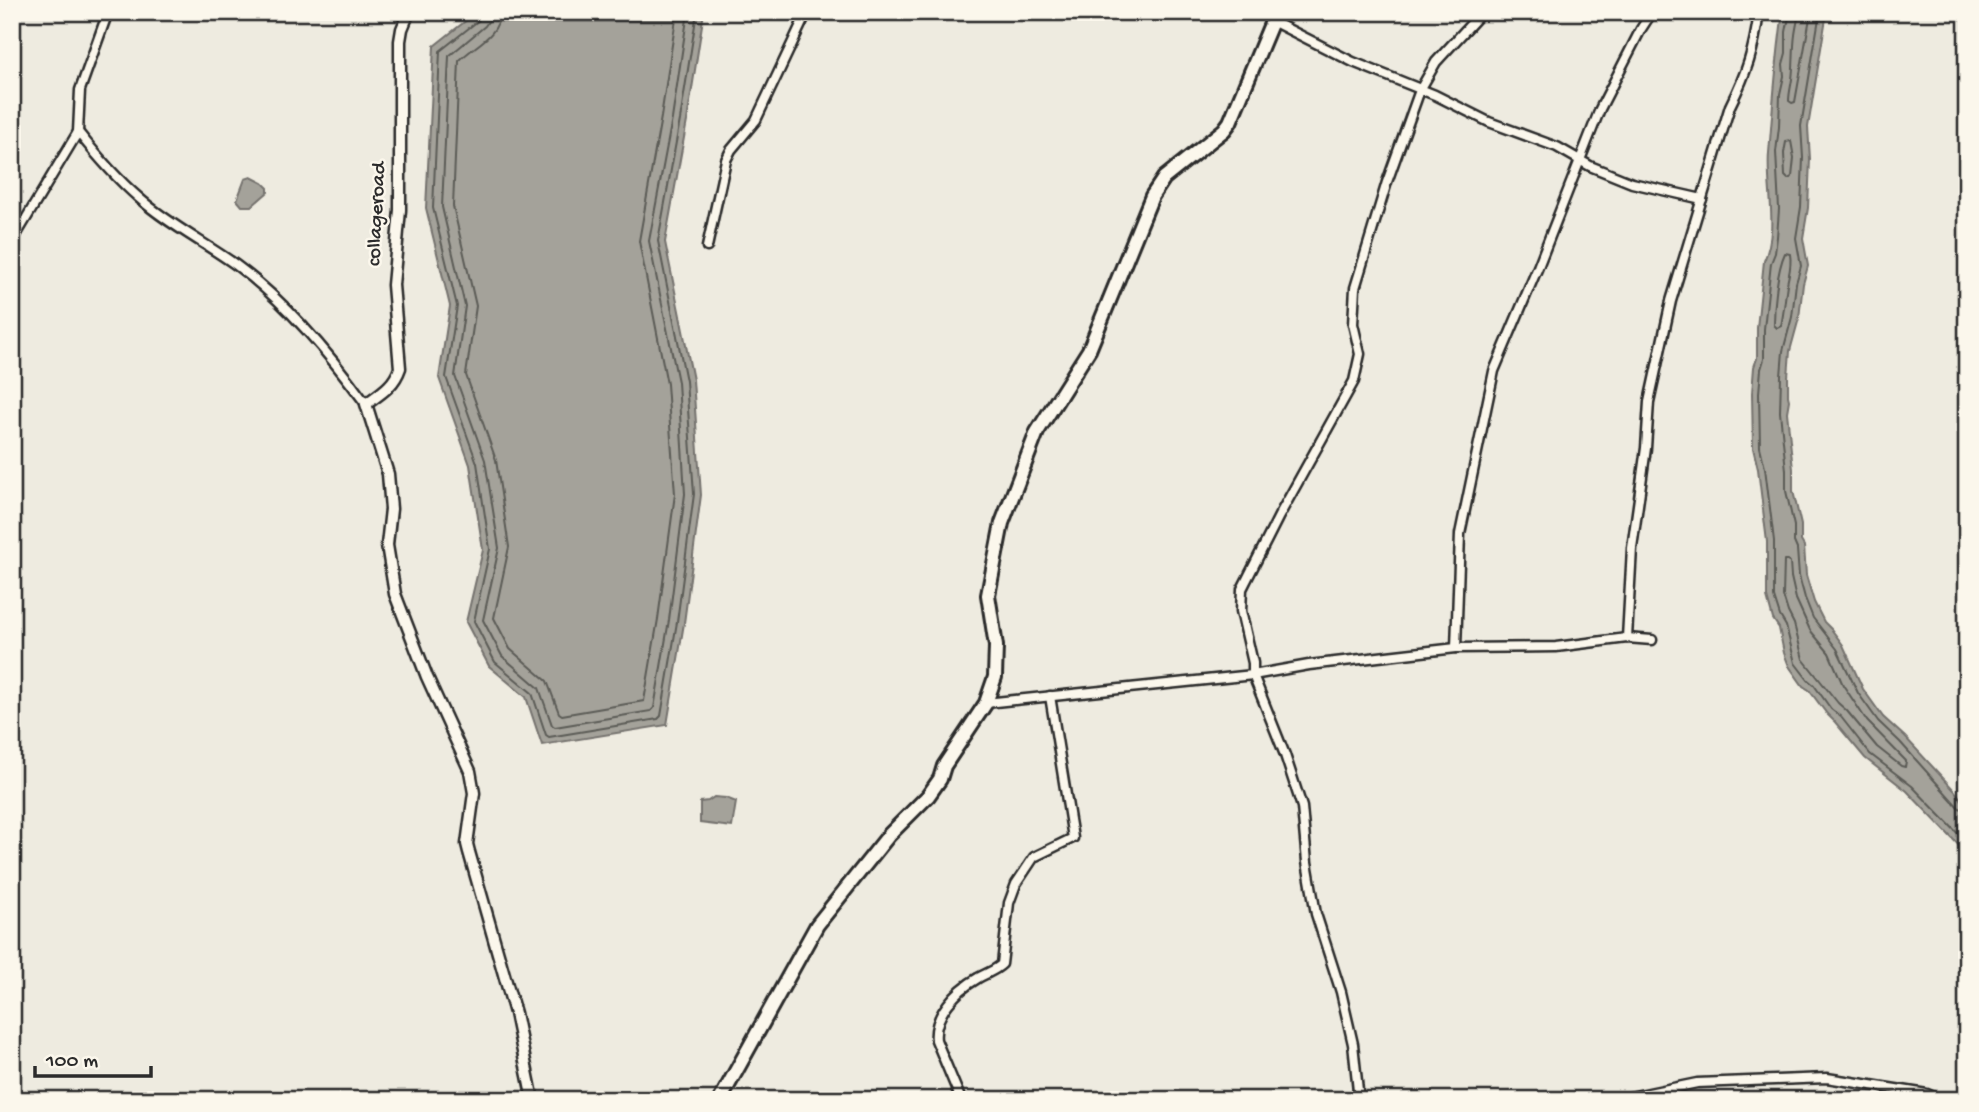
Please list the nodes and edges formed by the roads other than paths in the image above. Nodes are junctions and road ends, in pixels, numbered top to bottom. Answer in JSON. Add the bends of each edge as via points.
{"nodes":[{"id":1,"x":108,"y":12,"type":"edge"},
{"id":2,"x":409,"y":12,"type":"edge"},
{"id":3,"x":807,"y":12,"type":"edge"},
{"id":4,"x":1482,"y":12,"type":"edge"},
{"id":5,"x":1652,"y":12,"type":"edge"},
{"id":6,"x":1759,"y":12,"type":"edge"},
{"id":7,"x":1274,"y":17,"type":"edge"},
{"id":8,"x":1420,"y":90,"type":"junction"},
{"id":9,"x":78,"y":132,"type":"junction"},
{"id":10,"x":1580,"y":161,"type":"junction"},
{"id":11,"x":1702,"y":199,"type":"junction"},
{"id":12,"x":12,"y":242,"type":"edge"},
{"id":13,"x":707,"y":247,"type":"dead end"},
{"id":14,"x":366,"y":404,"type":"junction"},
{"id":15,"x":1627,"y":638,"type":"junction"},
{"id":16,"x":1652,"y":640,"type":"dead end"},
{"id":17,"x":1456,"y":648,"type":"junction"},
{"id":18,"x":1253,"y":675,"type":"junction"},
{"id":19,"x":1050,"y":696,"type":"junction"},
{"id":20,"x":986,"y":703,"type":"junction"},
{"id":21,"x":534,"y":1100,"type":"edge"},
{"id":22,"x":720,"y":1100,"type":"edge"},
{"id":23,"x":961,"y":1100,"type":"edge"},
{"id":24,"x":1359,"y":1100,"type":"edge"},
{"id":25,"x":1615,"y":1100,"type":"edge"},
{"id":26,"x":1941,"y":1100,"type":"edge"}],
"edges":[{"from":1,"to":9,"type":"street","via":[[80,90]]},
{"from":2,"to":14,"type":"street","name":"collageroad","via":[[400,41],[400,210],[393,285],[400,368],[391,386]]},
{"from":3,"to":13,"type":"street","via":[[756,120],[726,160]]},
{"from":4,"to":8,"type":"street","via":[[1436,62]]},
{"from":5,"to":10,"type":"street","via":[[1600,108]]},
{"from":6,"to":11,"type":"street","via":[[1745,76],[1730,106]]},
{"from":7,"to":8,"type":"street","via":[[1353,62]]},
{"from":7,"to":20,"type":"main road","via":[[1230,122],[1164,178],[1152,195],[1089,350],[1037,432],[1002,523],[988,595],[996,646],[995,677]]},
{"from":8,"to":10,"type":"street"},
{"from":8,"to":18,"type":"street","via":[[1355,288],[1353,324],[1360,354],[1354,381],[1242,589],[1241,611]]},
{"from":9,"to":12,"type":"street"},
{"from":9,"to":14,"type":"street","via":[[101,162],[141,200],[259,284],[323,348]]},
{"from":10,"to":11,"type":"street","via":[[1632,183]]},
{"from":10,"to":17,"type":"street","via":[[1494,371],[1460,534]]},
{"from":11,"to":15,"type":"street","via":[[1671,300],[1649,402]]},
{"from":14,"to":21,"type":"street","via":[[388,474],[387,545],[395,594],[426,677],[470,771],[474,793],[467,844],[515,1013]]},
{"from":15,"to":16,"type":"street"},
{"from":15,"to":17,"type":"street","via":[[1556,647]]},
{"from":17,"to":18,"type":"street"},
{"from":18,"to":19,"type":"street"},
{"from":18,"to":24,"type":"street","via":[[1302,807],[1316,914],[1341,992]]},
{"from":19,"to":20,"type":"street"},
{"from":19,"to":23,"type":"street","via":[[1073,838],[1034,857],[1009,903],[1002,964],[968,984],[937,1022],[936,1040]]},
{"from":20,"to":22,"type":"main road","via":[[928,796],[889,835],[817,925]]},
{"from":25,"to":26,"type":"street","via":[[1697,1083],[1827,1078]]}]}
